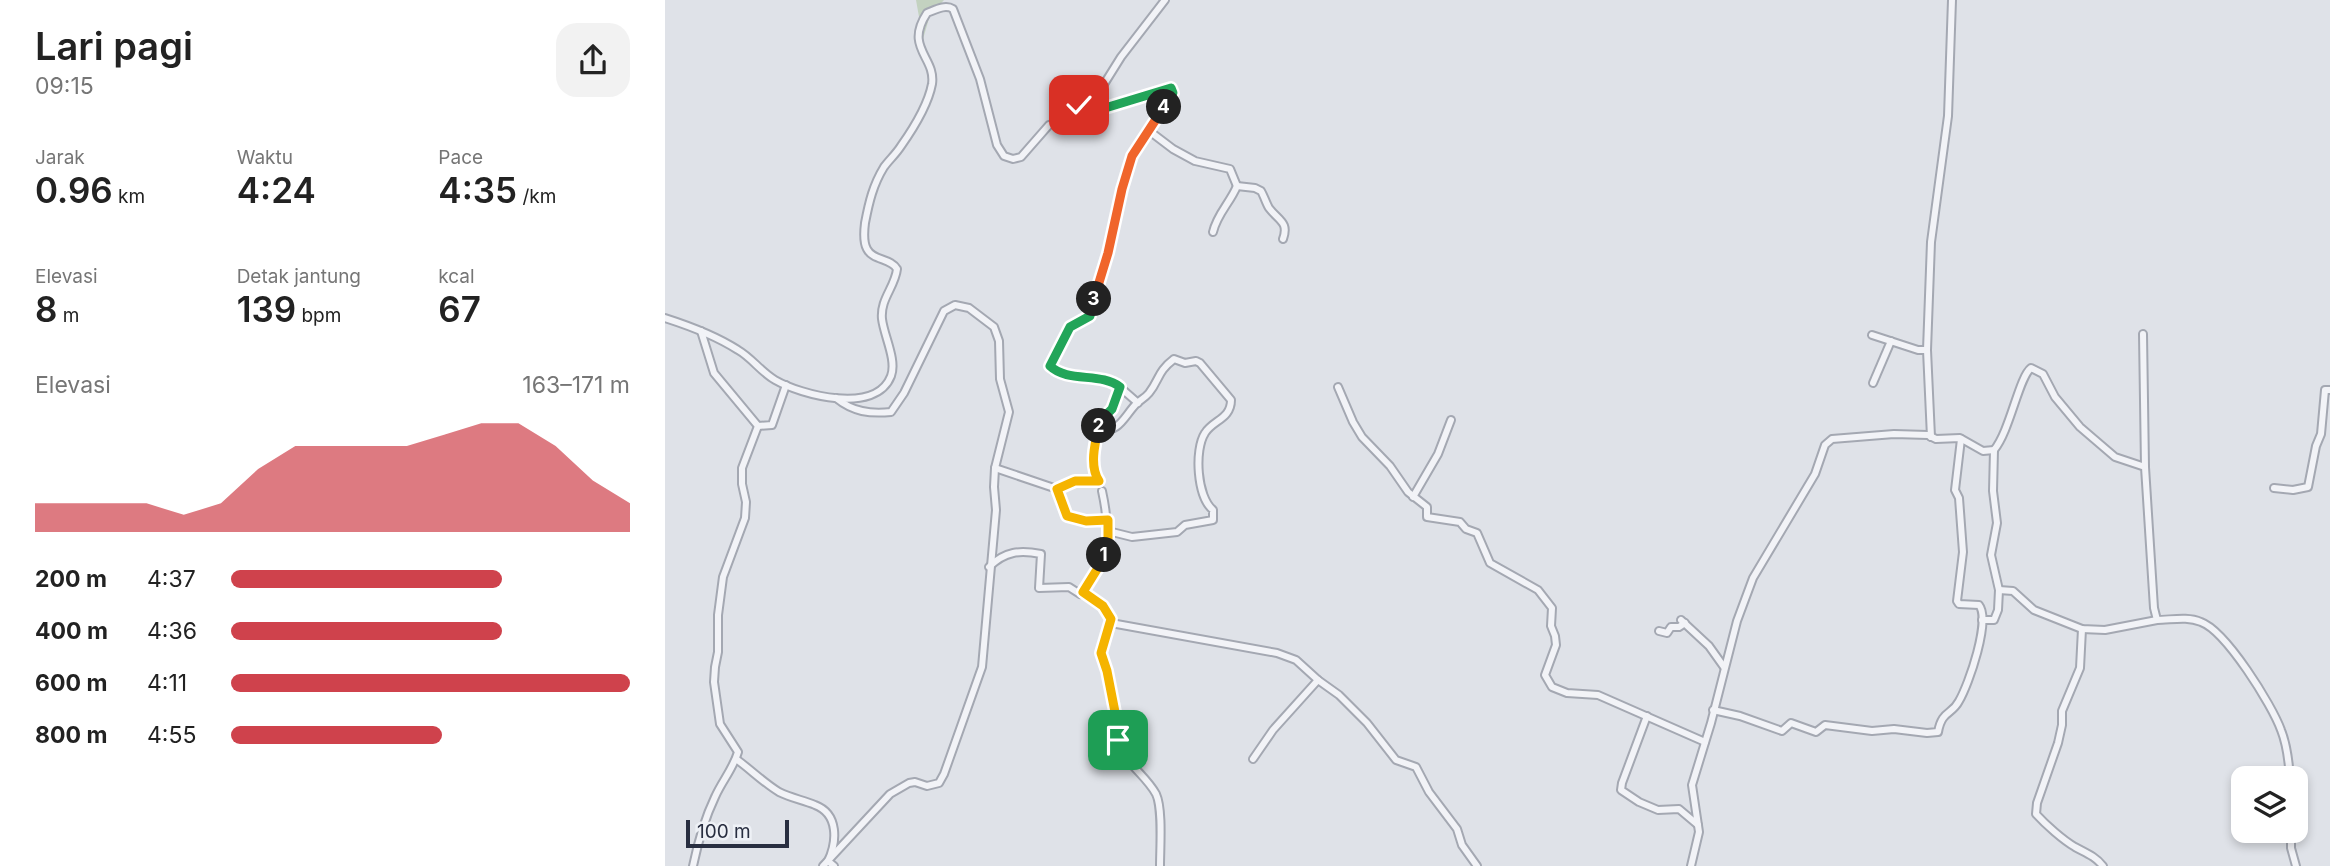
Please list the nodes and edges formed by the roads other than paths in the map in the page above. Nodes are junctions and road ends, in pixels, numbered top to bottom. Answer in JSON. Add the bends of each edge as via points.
{"nodes":[{"id":1,"x":1165,"y":0,"type":"edge"},
{"id":2,"x":1952,"y":0,"type":"edge"},
{"id":3,"x":1059,"y":122,"type":"junction"},
{"id":4,"x":1148,"y":130,"type":"junction"},
{"id":5,"x":1237,"y":186,"type":"junction"},
{"id":6,"x":1213,"y":232,"type":"dead end"},
{"id":7,"x":1283,"y":239,"type":"dead end"},
{"id":8,"x":665,"y":317,"type":"edge"},
{"id":9,"x":701,"y":330,"type":"junction"},
{"id":10,"x":2143,"y":334,"type":"dead end"},
{"id":11,"x":1872,"y":335,"type":"dead end"},
{"id":12,"x":1891,"y":341,"type":"junction"},
{"id":13,"x":1927,"y":350,"type":"junction"},
{"id":14,"x":1873,"y":383,"type":"dead end"},
{"id":15,"x":786,"y":385,"type":"junction"},
{"id":16,"x":1120,"y":387,"type":"junction"},
{"id":17,"x":1338,"y":387,"type":"dead end"},
{"id":18,"x":2330,"y":390,"type":"edge"},
{"id":19,"x":835,"y":398,"type":"junction"},
{"id":20,"x":1138,"y":403,"type":"junction"},
{"id":21,"x":1451,"y":420,"type":"dead end"},
{"id":22,"x":758,"y":426,"type":"junction"},
{"id":23,"x":1098,"y":431,"type":"junction"},
{"id":24,"x":1931,"y":436,"type":"junction"},
{"id":25,"x":1961,"y":439,"type":"junction"},
{"id":26,"x":1994,"y":450,"type":"junction"},
{"id":27,"x":2145,"y":467,"type":"junction"},
{"id":28,"x":995,"y":468,"type":"junction"},
{"id":29,"x":2274,"y":488,"type":"dead end"},
{"id":30,"x":1057,"y":489,"type":"junction"},
{"id":31,"x":1102,"y":491,"type":"dead end"},
{"id":32,"x":1413,"y":497,"type":"junction"},
{"id":33,"x":1108,"y":520,"type":"junction"},
{"id":34,"x":1108,"y":531,"type":"junction"},
{"id":35,"x":989,"y":566,"type":"junction"},
{"id":36,"x":1999,"y":590,"type":"junction"},
{"id":37,"x":1083,"y":592,"type":"junction"},
{"id":38,"x":1982,"y":620,"type":"junction"},
{"id":39,"x":2157,"y":620,"type":"junction"},
{"id":40,"x":1111,"y":623,"type":"junction"},
{"id":41,"x":2082,"y":629,"type":"junction"},
{"id":42,"x":1658,"y":631,"type":"dead end"},
{"id":43,"x":1724,"y":667,"type":"junction"},
{"id":44,"x":1318,"y":680,"type":"junction"},
{"id":45,"x":1713,"y":710,"type":"junction"},
{"id":46,"x":1647,"y":716,"type":"junction"},
{"id":47,"x":1706,"y":742,"type":"junction"},
{"id":48,"x":736,"y":759,"type":"junction"},
{"id":49,"x":1253,"y":759,"type":"dead end"},
{"id":50,"x":2288,"y":766,"type":"edge"},
{"id":51,"x":1698,"y":825,"type":"junction"},
{"id":52,"x":2291,"y":843,"type":"edge"},
{"id":53,"x":826,"y":863,"type":"edge"},
{"id":54,"x":693,"y":866,"type":"edge"},
{"id":55,"x":834,"y":866,"type":"edge"},
{"id":56,"x":1160,"y":866,"type":"edge"},
{"id":57,"x":1477,"y":866,"type":"edge"},
{"id":58,"x":1691,"y":866,"type":"edge"},
{"id":59,"x":2103,"y":866,"type":"edge"},
{"id":60,"x":2296,"y":866,"type":"edge"}],
"edges":[{"from":1,"to":3,"type":"street","via":[[1101,89]]},
{"from":2,"to":13,"type":"street","via":[[1948,116],[1931,242]]},
{"from":3,"to":4,"type":"street","via":[[1171,88],[1172,95]]},
{"from":3,"to":19,"type":"street","via":[[1049,125],[1021,157],[1004,156],[953,9],[948,6],[927,13],[918,38],[932,77],[929,96],[876,182],[864,231],[872,255],[897,269],[882,318],[891,377],[873,395],[858,400]]},
{"from":4,"to":5,"type":"street","via":[[1195,161],[1230,169]]},
{"from":4,"to":16,"type":"street","via":[[1135,150],[1122,189],[1092,312],[1070,327],[1050,366]]},
{"from":5,"to":6,"type":"street","via":[[1216,218]]},
{"from":5,"to":7,"type":"street","via":[[1261,191],[1269,208],[1285,224]]},
{"from":8,"to":9,"type":"street"},
{"from":9,"to":15,"type":"street"},
{"from":9,"to":22,"type":"street","via":[[714,373]]},
{"from":10,"to":27,"type":"street"},
{"from":11,"to":12,"type":"street"},
{"from":12,"to":13,"type":"street"},
{"from":12,"to":14,"type":"street"},
{"from":13,"to":24,"type":"street"},
{"from":15,"to":19,"type":"street"},
{"from":15,"to":22,"type":"street","via":[[772,425]]},
{"from":16,"to":20,"type":"street"},
{"from":16,"to":23,"type":"street"},
{"from":17,"to":32,"type":"street","via":[[1356,428]]},
{"from":18,"to":29,"type":"street","via":[[2325,390],[2322,434],[2308,487]]},
{"from":19,"to":28,"type":"street","via":[[869,414],[891,412],[944,311],[955,305],[969,308],[994,327],[999,341],[1000,379],[1009,412]]},
{"from":20,"to":23,"type":"street","via":[[1121,425]]},
{"from":20,"to":34,"type":"street","via":[[1149,394],[1163,368],[1177,358],[1200,363],[1230,397],[1230,410],[1205,432],[1198,460],[1213,520],[1185,525],[1177,532],[1132,537]]},
{"from":21,"to":32,"type":"street"},
{"from":22,"to":48,"type":"street","via":[[742,468],[745,518],[723,577],[718,615],[714,681],[720,724],[738,752]]},
{"from":23,"to":30,"type":"street","via":[[1094,470],[1099,481],[1075,481]]},
{"from":24,"to":25,"type":"street"},
{"from":24,"to":43,"type":"street","via":[[1858,436],[1832,439],[1825,445],[1815,474],[1753,578]]},
{"from":25,"to":26,"type":"street"},
{"from":25,"to":38,"type":"street","via":[[1955,491],[1963,552],[1957,601],[1979,605]]},
{"from":26,"to":27,"type":"street","via":[[2031,368],[2043,374],[2080,427],[2115,457]]},
{"from":26,"to":36,"type":"street","via":[[1997,523],[1991,555]]},
{"from":27,"to":39,"type":"street"},
{"from":28,"to":30,"type":"street"},
{"from":28,"to":35,"type":"street","via":[[996,510]]},
{"from":30,"to":33,"type":"street","via":[[1067,516]]},
{"from":31,"to":33,"type":"street"},
{"from":32,"to":46,"type":"street","via":[[1427,507],[1429,518],[1460,522],[1477,533],[1490,563],[1538,590],[1552,608],[1556,645],[1545,675],[1552,687],[1598,695]]},
{"from":33,"to":34,"type":"street"},
{"from":34,"to":37,"type":"street","via":[[1101,563]]},
{"from":35,"to":37,"type":"street","via":[[1015,551],[1041,554],[1039,588],[1069,587]]},
{"from":35,"to":53,"type":"street","via":[[982,667],[942,778],[934,785],[909,783],[890,794]]},
{"from":36,"to":38,"type":"street","via":[[1996,618]]},
{"from":36,"to":41,"type":"street","via":[[2013,591],[2034,610]]},
{"from":37,"to":40,"type":"street","via":[[1103,606]]},
{"from":38,"to":45,"type":"street","via":[[1963,693],[1937,733],[1827,725],[1815,732],[1791,723],[1782,731]]},
{"from":39,"to":41,"type":"street","via":[[2105,630]]},
{"from":39,"to":50,"type":"street","via":[[2201,622],[2215,631],[2281,730]]},
{"from":40,"to":44,"type":"street","via":[[1284,654]]},
{"from":40,"to":56,"type":"street","via":[[1101,653],[1118,740],[1159,801]]},
{"from":41,"to":59,"type":"street","via":[[2080,668],[2062,711],[2036,814]]},
{"from":42,"to":43,"type":"street","via":[[1667,633],[1683,621]]},
{"from":43,"to":45,"type":"street"},
{"from":44,"to":49,"type":"street"},
{"from":44,"to":57,"type":"street","via":[[1362,717],[1394,758],[1416,767]]},
{"from":45,"to":47,"type":"street"},
{"from":46,"to":47,"type":"street"},
{"from":46,"to":51,"type":"street","via":[[1621,790],[1658,810],[1679,809]]},
{"from":47,"to":51,"type":"street","via":[[1692,785]]},
{"from":48,"to":53,"type":"street","via":[[779,792],[823,809],[836,835]]},
{"from":48,"to":54,"type":"street","via":[[703,824]]},
{"from":51,"to":58,"type":"street"},
{"from":52,"to":60,"type":"street"},
{"from":53,"to":55,"type":"street"}]}
